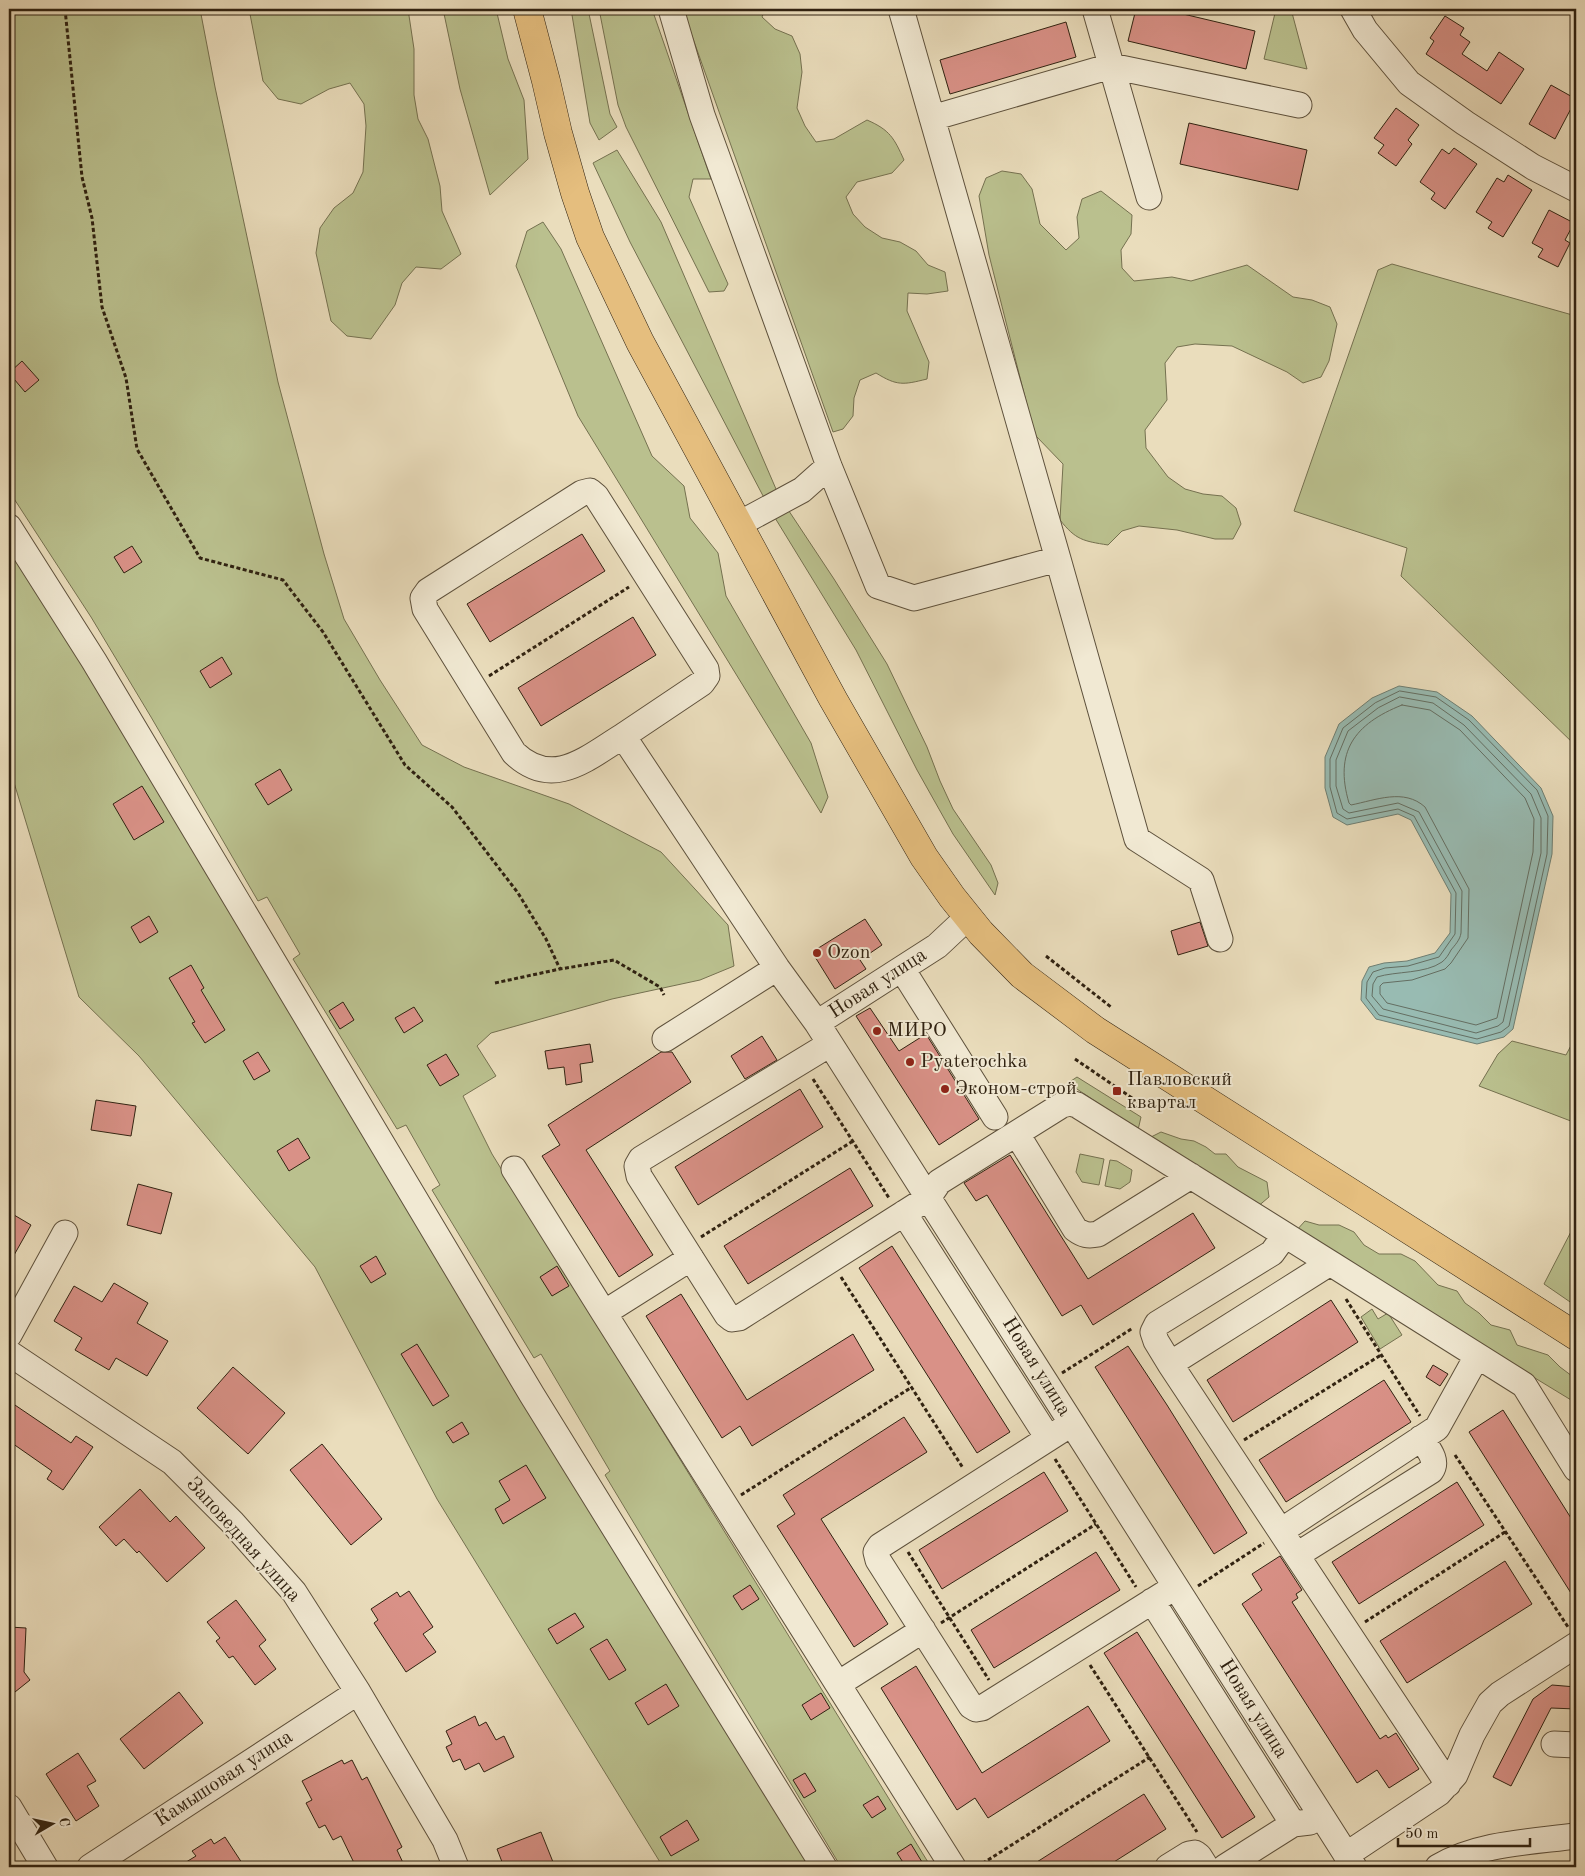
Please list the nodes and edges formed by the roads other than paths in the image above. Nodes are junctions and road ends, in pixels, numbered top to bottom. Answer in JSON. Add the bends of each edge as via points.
{"nodes":[{"id":1,"x":527,"y":9,"type":"edge"},
{"id":2,"x":539,"y":9,"type":"edge"},
{"id":3,"x":671,"y":9,"type":"edge"},
{"id":4,"x":902,"y":9,"type":"edge"},
{"id":5,"x":1095,"y":9,"type":"edge"},
{"id":6,"x":1353,"y":9,"type":"edge"},
{"id":7,"x":1111,"y":66,"type":"junction"},
{"id":8,"x":546,"y":81,"type":"junction"},
{"id":9,"x":1299,"y":105,"type":"dead end"},
{"id":10,"x":932,"y":118,"type":"junction"},
{"id":11,"x":1576,"y":189,"type":"edge"},
{"id":12,"x":1149,"y":197,"type":"dead end"},
{"id":13,"x":829,"y":466,"type":"junction"},
{"id":14,"x":739,"y":524,"type":"junction"},
{"id":15,"x":9,"y":527,"type":"edge"},
{"id":16,"x":1058,"y":559,"type":"junction"},
{"id":17,"x":623,"y":736,"type":"junction"},
{"id":18,"x":968,"y":918,"type":"junction"},
{"id":19,"x":1220,"y":939,"type":"dead end"},
{"id":20,"x":777,"y":968,"type":"junction"},
{"id":21,"x":902,"y":969,"type":"junction"},
{"id":22,"x":817,"y":1023,"type":"junction"},
{"id":23,"x":665,"y":1039,"type":"dead end"},
{"id":24,"x":830,"y":1044,"type":"junction"},
{"id":25,"x":995,"y":1117,"type":"dead end"},
{"id":26,"x":1017,"y":1134,"type":"junction"},
{"id":27,"x":514,"y":1170,"type":"dead end"},
{"id":28,"x":1191,"y":1176,"type":"junction"},
{"id":29,"x":928,"y":1198,"type":"junction"},
{"id":30,"x":902,"y":1214,"type":"junction"},
{"id":31,"x":65,"y":1233,"type":"dead end"},
{"id":32,"x":1284,"y":1235,"type":"junction"},
{"id":33,"x":688,"y":1253,"type":"junction"},
{"id":34,"x":1330,"y":1264,"type":"junction"},
{"id":35,"x":604,"y":1313,"type":"junction"},
{"id":36,"x":9,"y":1335,"type":"edge"},
{"id":37,"x":1576,"y":1336,"type":"edge"},
{"id":38,"x":9,"y":1353,"type":"edge"},
{"id":39,"x":1478,"y":1356,"type":"junction"},
{"id":40,"x":1170,"y":1364,"type":"junction"},
{"id":41,"x":1071,"y":1424,"type":"junction"},
{"id":42,"x":1420,"y":1438,"type":"junction"},
{"id":43,"x":1046,"y":1440,"type":"junction"},
{"id":44,"x":1576,"y":1469,"type":"edge"},
{"id":45,"x":1281,"y":1531,"type":"junction"},
{"id":46,"x":1297,"y":1555,"type":"junction"},
{"id":47,"x":1178,"y":1592,"type":"junction"},
{"id":48,"x":1149,"y":1603,"type":"junction"},
{"id":49,"x":924,"y":1632,"type":"junction"},
{"id":50,"x":1576,"y":1645,"type":"edge"},
{"id":51,"x":838,"y":1684,"type":"junction"},
{"id":52,"x":358,"y":1692,"type":"junction"},
{"id":53,"x":1448,"y":1784,"type":"junction"},
{"id":54,"x":9,"y":1806,"type":"edge"},
{"id":55,"x":1324,"y":1821,"type":"junction"},
{"id":56,"x":1293,"y":1824,"type":"junction"},
{"id":57,"x":1576,"y":1836,"type":"edge"},
{"id":58,"x":1350,"y":1861,"type":"edge"},
{"id":59,"x":46,"y":1867,"type":"edge"},
{"id":60,"x":90,"y":1867,"type":"edge"},
{"id":61,"x":456,"y":1867,"type":"edge"},
{"id":62,"x":824,"y":1867,"type":"edge"},
{"id":63,"x":953,"y":1867,"type":"edge"},
{"id":64,"x":1168,"y":1867,"type":"edge"},
{"id":65,"x":1206,"y":1867,"type":"edge"},
{"id":66,"x":1225,"y":1867,"type":"edge"},
{"id":67,"x":1438,"y":1867,"type":"edge"}],
"edges":[{"from":1,"to":8,"type":"main road"},
{"from":2,"to":8,"type":"main road"},
{"from":3,"to":13,"type":"street","via":[[702,115]]},
{"from":4,"to":10,"type":"street"},
{"from":5,"to":7,"type":"street"},
{"from":6,"to":11,"type":"street","via":[[1365,30],[1409,83],[1465,124],[1533,167]]},
{"from":7,"to":9,"type":"street"},
{"from":7,"to":10,"type":"street"},
{"from":7,"to":12,"type":"street"},
{"from":8,"to":14,"type":"main road","via":[[558,133],[590,237],[640,342]]},
{"from":10,"to":16,"type":"street"},
{"from":13,"to":14,"type":"street","via":[[802,490]]},
{"from":13,"to":16,"type":"street","via":[[878,586],[914,598]]},
{"from":14,"to":18,"type":"main road","via":[[833,699],[924,857]]},
{"from":15,"to":62,"type":"street","via":[[94,661],[532,1395]]},
{"from":16,"to":19,"type":"street","via":[[1137,839],[1201,880]]},
{"from":17,"to":17,"type":"street","via":[[702,682],[707,676],[706,669],[596,496],[590,491],[582,492],[428,591],[423,598],[425,609],[514,753],[524,763],[539,769],[571,767]]},
{"from":17,"to":20,"type":"street"},
{"from":18,"to":21,"type":"street","name":"Новая улица","via":[[938,946]]},
{"from":18,"to":37,"type":"main road","via":[[1022,975],[1095,1030]]},
{"from":20,"to":22,"type":"street"},
{"from":20,"to":23,"type":"street"},
{"from":21,"to":22,"type":"street","name":"Новая улица"},
{"from":21,"to":25,"type":"street"},
{"from":22,"to":24,"type":"street","name":"Новая улица"},
{"from":24,"to":29,"type":"street","name":"Новая улица"},
{"from":24,"to":33,"type":"street","via":[[641,1159],[637,1166],[638,1176]]},
{"from":26,"to":28,"type":"street","via":[[1070,1103]]},
{"from":26,"to":28,"type":"street","via":[[1075,1229],[1090,1236]]},
{"from":26,"to":29,"type":"street","via":[[939,1182]]},
{"from":27,"to":35,"type":"street"},
{"from":28,"to":32,"type":"street"},
{"from":29,"to":30,"type":"street"},
{"from":29,"to":41,"type":"street","name":"Новая улица"},
{"from":30,"to":33,"type":"street","via":[[739,1318],[732,1319],[727,1315]]},
{"from":30,"to":43,"type":"street"},
{"from":31,"to":36,"type":"street"},
{"from":32,"to":34,"type":"street"},
{"from":32,"to":40,"type":"street","via":[[1272,1253],[1157,1324],[1153,1332],[1156,1342]]},
{"from":33,"to":35,"type":"street"},
{"from":34,"to":39,"type":"street"},
{"from":34,"to":40,"type":"street"},
{"from":35,"to":51,"type":"street"},
{"from":38,"to":52,"type":"street","name":"Заповедная улица","via":[[172,1462],[232,1522],[294,1592]]},
{"from":39,"to":42,"type":"street","via":[[1437,1428]]},
{"from":39,"to":44,"type":"street","via":[[1524,1385]]},
{"from":40,"to":45,"type":"street"},
{"from":41,"to":43,"type":"street"},
{"from":41,"to":47,"type":"street","name":"Новая улица"},
{"from":42,"to":45,"type":"street"},
{"from":42,"to":46,"type":"street","via":[[1434,1460],[1431,1471]]},
{"from":43,"to":49,"type":"street","via":[[880,1546],[876,1552]]},
{"from":45,"to":46,"type":"street"},
{"from":46,"to":53,"type":"street"},
{"from":47,"to":48,"type":"street"},
{"from":47,"to":55,"type":"street","name":"Новая улица"},
{"from":48,"to":49,"type":"street","via":[[976,1709]]},
{"from":48,"to":56,"type":"street"},
{"from":49,"to":51,"type":"street"},
{"from":50,"to":53,"type":"street","via":[[1490,1702]]},
{"from":51,"to":63,"type":"street"},
{"from":52,"to":60,"type":"street","name":"Камышовая улица"},
{"from":52,"to":61,"type":"street","name":"Заповедная улица","via":[[445,1840]]},
{"from":53,"to":58,"type":"street"},
{"from":54,"to":59,"type":"street"},
{"from":55,"to":56,"type":"street"},
{"from":55,"to":58,"type":"street","name":"Новая улица"},
{"from":56,"to":66,"type":"street"},
{"from":57,"to":67,"type":"street","via":[[1490,1847]]},
{"from":64,"to":65,"type":"street","via":[[1195,1853]]}]}
